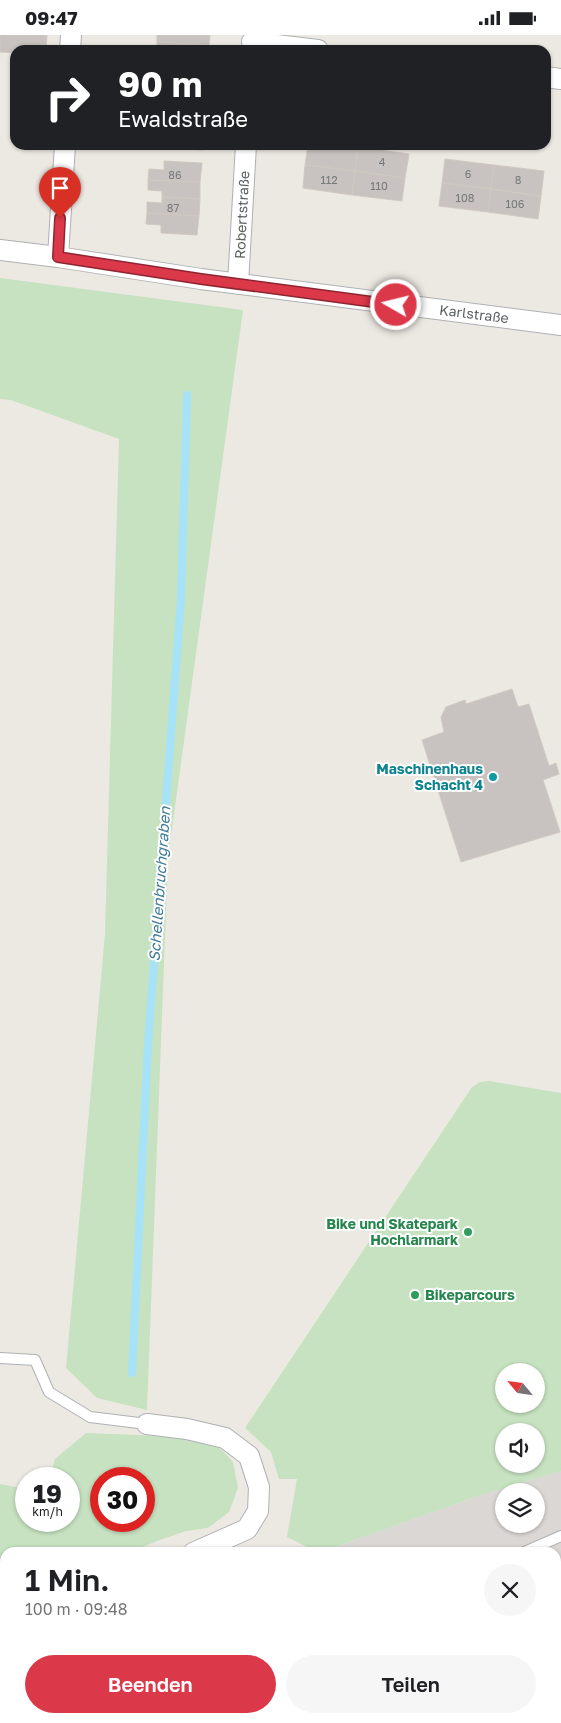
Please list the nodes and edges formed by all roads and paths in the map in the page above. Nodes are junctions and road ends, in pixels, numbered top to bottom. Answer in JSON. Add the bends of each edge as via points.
{"nodes":[{"id":1,"x":252,"y":42,"type":"edge"},
{"id":2,"x":277,"y":45,"type":"edge"},
{"id":3,"x":65,"y":150,"type":"edge"},
{"id":4,"x":246,"y":150,"type":"edge"},
{"id":5,"x":0,"y":250,"type":"edge"},
{"id":6,"x":58,"y":257,"type":"junction"},
{"id":7,"x":238,"y":284,"type":"junction"},
{"id":8,"x":561,"y":325,"type":"edge"},
{"id":9,"x":0,"y":1358,"type":"edge"},
{"id":10,"x":147,"y":1424,"type":"joint"},
{"id":11,"x":561,"y":1535,"type":"edge"},
{"id":12,"x":208,"y":1547,"type":"edge"},
{"id":13,"x":535,"y":1547,"type":"edge"}],
"edges":[{"from":1,"to":2,"type":"street"},
{"from":3,"to":6,"type":"street"},
{"from":4,"to":7,"type":"street","name":"Robertstraße"},
{"from":5,"to":6,"type":"street","name":"Karlstraße"},
{"from":6,"to":7,"type":"street","name":"Karlstraße"},
{"from":7,"to":8,"type":"street","name":"Karlstraße"},
{"from":9,"to":10,"type":"lane","via":[[35,1360],[49,1392],[90,1417]]},
{"from":10,"to":12,"type":"street","via":[[225,1438],[249,1456],[260,1487],[258,1511],[247,1529]]},
{"from":11,"to":13,"type":"lane"}]}
